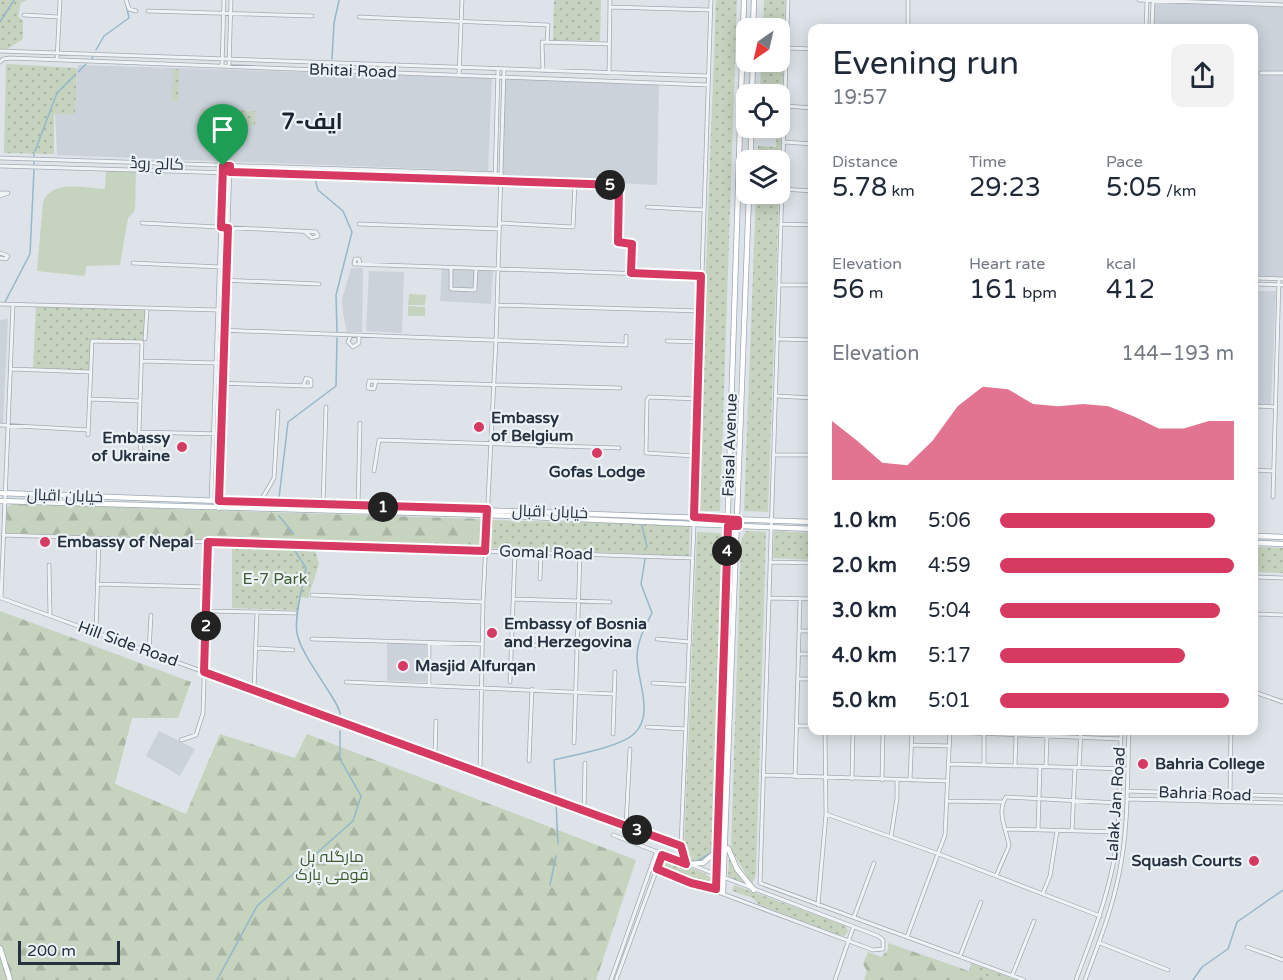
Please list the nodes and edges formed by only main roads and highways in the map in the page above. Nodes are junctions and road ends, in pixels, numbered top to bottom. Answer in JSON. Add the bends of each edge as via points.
{"nodes":[{"id":1,"x":754,"y":0,"type":"edge"},
{"id":2,"x":744,"y":1,"type":"edge"},
{"id":3,"x":753,"y":18,"type":"edge"},
{"id":4,"x":751,"y":138,"type":"edge"},
{"id":5,"x":741,"y":143,"type":"junction"},
{"id":6,"x":751,"y":144,"type":"junction"},
{"id":7,"x":741,"y":150,"type":"edge"},
{"id":8,"x":751,"y":150,"type":"edge"},
{"id":9,"x":739,"y":204,"type":"edge"},
{"id":10,"x":749,"y":204,"type":"edge"},
{"id":11,"x":3,"y":493,"type":"edge"},
{"id":12,"x":729,"y":498,"type":"junction"},
{"id":13,"x":738,"y":500,"type":"junction"},
{"id":14,"x":2,"y":501,"type":"edge"},
{"id":15,"x":487,"y":512,"type":"junction"},
{"id":16,"x":751,"y":520,"type":"junction"},
{"id":17,"x":711,"y":522,"type":"junction"},
{"id":18,"x":808,"y":522,"type":"edge"},
{"id":19,"x":728,"y":523,"type":"junction"},
{"id":20,"x":738,"y":523,"type":"junction"},
{"id":21,"x":750,"y":527,"type":"junction"},
{"id":22,"x":808,"y":529,"type":"edge"},
{"id":23,"x":1258,"y":536,"type":"edge"},
{"id":24,"x":1283,"y":537,"type":"edge"},
{"id":25,"x":737,"y":540,"type":"junction"},
{"id":26,"x":728,"y":541,"type":"junction"},
{"id":27,"x":1258,"y":543,"type":"edge"},
{"id":28,"x":1283,"y":544,"type":"edge"},
{"id":29,"x":726,"y":842,"type":"junction"},
{"id":30,"x":718,"y":850,"type":"junction"},
{"id":31,"x":687,"y":864,"type":"road end"},
{"id":32,"x":716,"y":889,"type":"road end"},
{"id":33,"x":754,"y":890,"type":"road end"},
{"id":34,"x":723,"y":892,"type":"road end"},
{"id":35,"x":0,"y":948,"type":"edge"},
{"id":36,"x":10,"y":980,"type":"edge"}],
"edges":[{"from":1,"to":3,"type":"main road"},
{"from":2,"to":5,"type":"main road","name":"Faisal Avenue"},
{"from":4,"to":6,"type":"main road"},
{"from":5,"to":6,"type":"main road","via":[[746,147]]},
{"from":5,"to":7,"type":"main road","name":"Faisal Avenue"},
{"from":6,"to":8,"type":"main road"},
{"from":9,"to":12,"type":"main road","name":"Faisal Avenue"},
{"from":10,"to":13,"type":"main road","name":"Faisal Avenue"},
{"from":11,"to":15,"type":"main road","name":"خیابان اقبال"},
{"from":12,"to":17,"type":"main road","via":[[722,516]]},
{"from":12,"to":19,"type":"main road","name":"Faisal Avenue"},
{"from":13,"to":16,"type":"main road","via":[[741,514]]},
{"from":13,"to":20,"type":"main road","name":"Faisal Avenue"},
{"from":14,"to":15,"type":"main road","name":"خیابان اقبال","via":[[211,509]]},
{"from":15,"to":17,"type":"main road","name":"خیابان اقبال"},
{"from":16,"to":18,"type":"main road","name":"خیابان اقبال"},
{"from":16,"to":20,"type":"main road","name":"خیابان اقبال"},
{"from":17,"to":19,"type":"main road","name":"خیابان اقبال"},
{"from":17,"to":26,"type":"main road","via":[[724,531]]},
{"from":19,"to":20,"type":"main road","name":"خیابان اقبال"},
{"from":19,"to":26,"type":"main road","name":"Faisal Avenue"},
{"from":20,"to":21,"type":"main road","name":"خیابان اقبال"},
{"from":20,"to":25,"type":"main road","name":"Faisal Avenue"},
{"from":21,"to":22,"type":"main road","name":"خیابان اقبال"},
{"from":21,"to":25,"type":"main road"},
{"from":23,"to":24,"type":"main road"},
{"from":25,"to":29,"type":"main road","name":"Faisal Avenue"},
{"from":26,"to":30,"type":"main road","name":"Faisal Avenue"},
{"from":27,"to":28,"type":"main road"},
{"from":29,"to":33,"type":"main road","via":[[737,869]]},
{"from":29,"to":34,"type":"main road","name":"Faisal Avenue"},
{"from":30,"to":31,"type":"main road","via":[[703,863]]},
{"from":30,"to":32,"type":"main road","name":"Faisal Avenue"},
{"from":35,"to":36,"type":"main road"}]}
